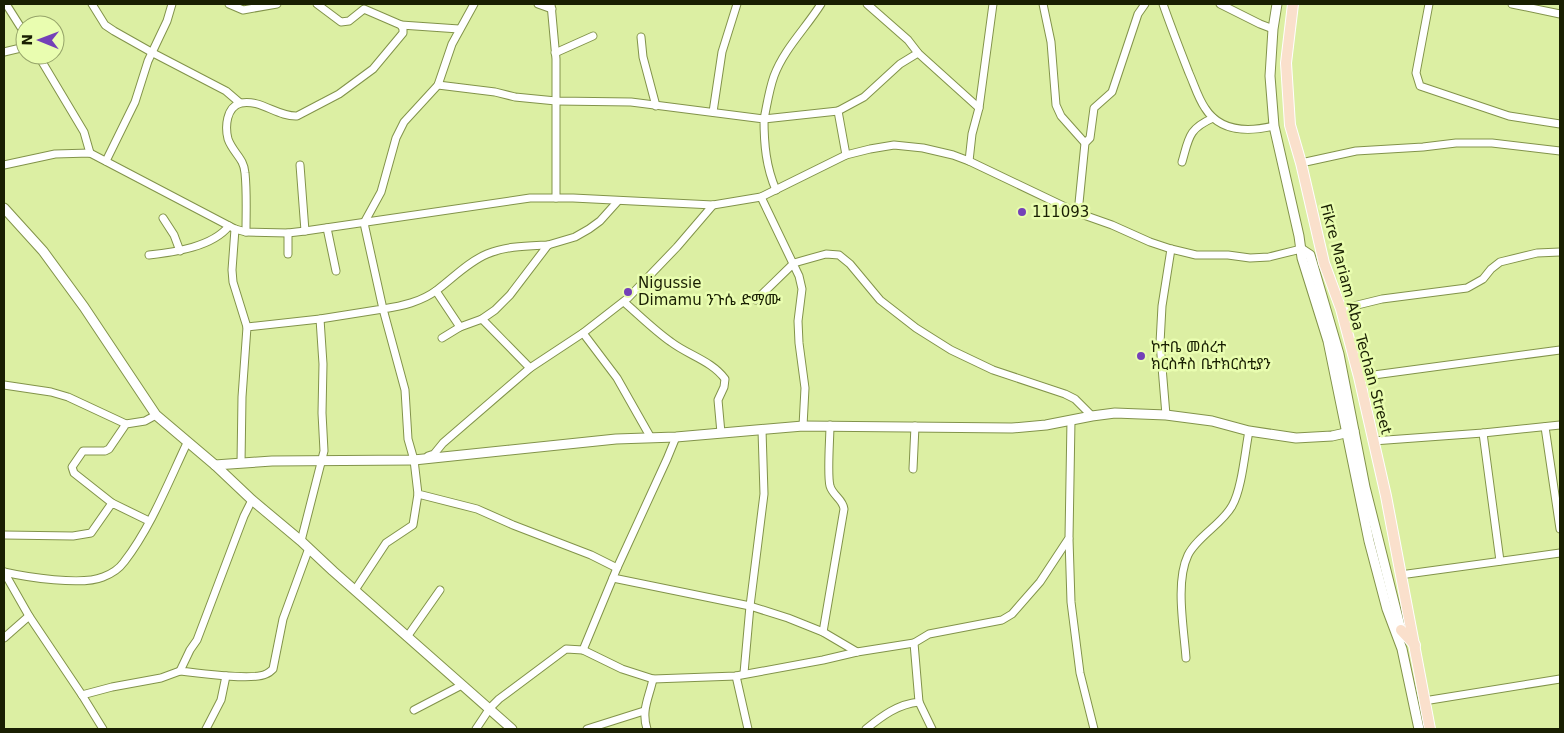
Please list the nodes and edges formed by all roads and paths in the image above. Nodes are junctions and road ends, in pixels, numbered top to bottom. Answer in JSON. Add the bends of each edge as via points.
{"nodes":[{"id":1,"x":6,"y":4,"type":"edge"},
{"id":2,"x":92,"y":4,"type":"edge"},
{"id":3,"x":172,"y":4,"type":"edge"},
{"id":4,"x":228,"y":4,"type":"edge"},
{"id":5,"x":277,"y":4,"type":"edge"},
{"id":6,"x":316,"y":4,"type":"edge"},
{"id":7,"x":474,"y":4,"type":"edge"},
{"id":8,"x":538,"y":4,"type":"edge"},
{"id":9,"x":737,"y":4,"type":"edge"},
{"id":10,"x":821,"y":4,"type":"edge"},
{"id":11,"x":867,"y":4,"type":"edge"},
{"id":12,"x":1043,"y":4,"type":"edge"},
{"id":13,"x":1146,"y":4,"type":"edge"},
{"id":14,"x":1163,"y":4,"type":"edge"},
{"id":15,"x":1220,"y":4,"type":"edge"},
{"id":16,"x":1277,"y":4,"type":"edge"},
{"id":17,"x":1293,"y":4,"type":"edge"},
{"id":18,"x":1429,"y":4,"type":"edge"},
{"id":19,"x":1512,"y":4,"type":"edge"},
{"id":20,"x":991,"y":5,"type":"edge"},
{"id":21,"x":552,"y":6,"type":"edge"},
{"id":22,"x":1560,"y":14,"type":"edge"},
{"id":23,"x":15,"y":18,"type":"edge"},
{"id":24,"x":401,"y":24,"type":"junction"},
{"id":25,"x":459,"y":29,"type":"junction"},
{"id":26,"x":1273,"y":29,"type":"junction"},
{"id":27,"x":592,"y":36,"type":"dead end"},
{"id":28,"x":641,"y":37,"type":"dead end"},
{"id":29,"x":153,"y":53,"type":"junction"},
{"id":30,"x":555,"y":53,"type":"junction"},
{"id":31,"x":918,"y":53,"type":"junction"},
{"id":32,"x":44,"y":65,"type":"edge"},
{"id":33,"x":438,"y":85,"type":"junction"},
{"id":34,"x":556,"y":101,"type":"junction"},
{"id":35,"x":240,"y":103,"type":"junction"},
{"id":36,"x":656,"y":106,"type":"junction"},
{"id":37,"x":979,"y":108,"type":"junction"},
{"id":38,"x":838,"y":111,"type":"junction"},
{"id":39,"x":713,"y":112,"type":"junction"},
{"id":40,"x":1213,"y":118,"type":"junction"},
{"id":41,"x":764,"y":119,"type":"junction"},
{"id":42,"x":1560,"y":124,"type":"edge"},
{"id":43,"x":1274,"y":126,"type":"junction"},
{"id":44,"x":1085,"y":143,"type":"junction"},
{"id":45,"x":1560,"y":151,"type":"edge"},
{"id":46,"x":90,"y":153,"type":"junction"},
{"id":47,"x":846,"y":156,"type":"junction"},
{"id":48,"x":106,"y":161,"type":"junction"},
{"id":49,"x":969,"y":161,"type":"junction"},
{"id":50,"x":1182,"y":162,"type":"dead end"},
{"id":51,"x":1301,"y":163,"type":"junction"},
{"id":52,"x":4,"y":165,"type":"edge"},
{"id":53,"x":300,"y":166,"type":"dead end"},
{"id":54,"x":776,"y":190,"type":"junction"},
{"id":55,"x":761,"y":197,"type":"junction"},
{"id":56,"x":556,"y":198,"type":"junction"},
{"id":57,"x":618,"y":201,"type":"junction"},
{"id":58,"x":713,"y":205,"type":"junction"},
{"id":59,"x":4,"y":208,"type":"edge"},
{"id":60,"x":1078,"y":213,"type":"junction"},
{"id":61,"x":162,"y":218,"type":"dead end"},
{"id":62,"x":364,"y":223,"type":"junction"},
{"id":63,"x":232,"y":228,"type":"junction"},
{"id":64,"x":327,"y":228,"type":"junction"},
{"id":65,"x":305,"y":231,"type":"junction"},
{"id":66,"x":246,"y":232,"type":"junction"},
{"id":67,"x":288,"y":233,"type":"junction"},
{"id":68,"x":548,"y":245,"type":"junction"},
{"id":69,"x":1171,"y":249,"type":"junction"},
{"id":70,"x":1301,"y":250,"type":"junction"},
{"id":71,"x":180,"y":251,"type":"junction"},
{"id":72,"x":1560,"y":252,"type":"edge"},
{"id":73,"x":288,"y":254,"type":"dead end"},
{"id":74,"x":149,"y":255,"type":"dead end"},
{"id":75,"x":794,"y":263,"type":"junction"},
{"id":76,"x":336,"y":271,"type":"dead end"},
{"id":77,"x":436,"y":291,"type":"junction"},
{"id":78,"x":756,"y":300,"type":"dead end"},
{"id":79,"x":624,"y":302,"type":"junction"},
{"id":80,"x":1341,"y":309,"type":"junction"},
{"id":81,"x":383,"y":310,"type":"junction"},
{"id":82,"x":320,"y":319,"type":"junction"},
{"id":83,"x":482,"y":319,"type":"junction"},
{"id":84,"x":247,"y":327,"type":"junction"},
{"id":85,"x":460,"y":327,"type":"junction"},
{"id":86,"x":583,"y":333,"type":"junction"},
{"id":87,"x":442,"y":338,"type":"dead end"},
{"id":88,"x":1560,"y":350,"type":"edge"},
{"id":89,"x":530,"y":368,"type":"junction"},
{"id":90,"x":1359,"y":378,"type":"junction"},
{"id":91,"x":4,"y":385,"type":"edge"},
{"id":92,"x":156,"y":415,"type":"junction"},
{"id":93,"x":1166,"y":415,"type":"junction"},
{"id":94,"x":1092,"y":416,"type":"junction"},
{"id":95,"x":1071,"y":420,"type":"junction"},
{"id":96,"x":126,"y":424,"type":"junction"},
{"id":97,"x":830,"y":425,"type":"junction"},
{"id":98,"x":1560,"y":425,"type":"edge"},
{"id":99,"x":803,"y":426,"type":"junction"},
{"id":100,"x":915,"y":426,"type":"junction"},
{"id":101,"x":1545,"y":427,"type":"junction"},
{"id":102,"x":762,"y":430,"type":"junction"},
{"id":103,"x":1249,"y":431,"type":"junction"},
{"id":104,"x":1350,"y":432,"type":"junction"},
{"id":105,"x":721,"y":433,"type":"junction"},
{"id":106,"x":1483,"y":433,"type":"junction"},
{"id":107,"x":676,"y":437,"type":"junction"},
{"id":108,"x":651,"y":438,"type":"junction"},
{"id":109,"x":1373,"y":441,"type":"junction"},
{"id":110,"x":187,"y":443,"type":"junction"},
{"id":111,"x":414,"y":460,"type":"junction"},
{"id":112,"x":322,"y":461,"type":"junction"},
{"id":113,"x":241,"y":463,"type":"junction"},
{"id":114,"x":215,"y":465,"type":"junction"},
{"id":115,"x":912,"y":468,"type":"dead end"},
{"id":116,"x":418,"y":494,"type":"junction"},
{"id":117,"x":252,"y":500,"type":"junction"},
{"id":118,"x":112,"y":503,"type":"junction"},
{"id":119,"x":149,"y":522,"type":"junction"},
{"id":120,"x":1560,"y":529,"type":"edge"},
{"id":121,"x":4,"y":535,"type":"edge"},
{"id":122,"x":1069,"y":538,"type":"junction"},
{"id":123,"x":301,"y":541,"type":"junction"},
{"id":124,"x":309,"y":548,"type":"junction"},
{"id":125,"x":1560,"y":553,"type":"edge"},
{"id":126,"x":1500,"y":561,"type":"junction"},
{"id":127,"x":617,"y":568,"type":"junction"},
{"id":128,"x":4,"y":572,"type":"edge"},
{"id":129,"x":1400,"y":575,"type":"junction"},
{"id":130,"x":613,"y":578,"type":"junction"},
{"id":131,"x":355,"y":590,"type":"junction"},
{"id":132,"x":440,"y":590,"type":"dead end"},
{"id":133,"x":750,"y":606,"type":"junction"},
{"id":134,"x":29,"y":616,"type":"junction"},
{"id":135,"x":823,"y":632,"type":"junction"},
{"id":136,"x":1398,"y":632,"type":"junction"},
{"id":137,"x":407,"y":637,"type":"junction"},
{"id":138,"x":4,"y":638,"type":"edge"},
{"id":139,"x":914,"y":643,"type":"junction"},
{"id":140,"x":1415,"y":646,"type":"junction"},
{"id":141,"x":583,"y":650,"type":"junction"},
{"id":142,"x":857,"y":652,"type":"junction"},
{"id":143,"x":1186,"y":658,"type":"dead end"},
{"id":144,"x":180,"y":671,"type":"junction"},
{"id":145,"x":744,"y":673,"type":"junction"},
{"id":146,"x":226,"y":676,"type":"junction"},
{"id":147,"x":736,"y":676,"type":"junction"},
{"id":148,"x":653,"y":679,"type":"junction"},
{"id":149,"x":1560,"y":679,"type":"edge"},
{"id":150,"x":462,"y":685,"type":"junction"},
{"id":151,"x":82,"y":695,"type":"junction"},
{"id":152,"x":1424,"y":701,"type":"junction"},
{"id":153,"x":919,"y":702,"type":"junction"},
{"id":154,"x":490,"y":708,"type":"junction"},
{"id":155,"x":414,"y":710,"type":"dead end"},
{"id":156,"x":644,"y":711,"type":"junction"},
{"id":157,"x":102,"y":729,"type":"edge"},
{"id":158,"x":206,"y":729,"type":"edge"},
{"id":159,"x":476,"y":729,"type":"edge"},
{"id":160,"x":512,"y":729,"type":"edge"},
{"id":161,"x":587,"y":729,"type":"edge"},
{"id":162,"x":647,"y":729,"type":"edge"},
{"id":163,"x":748,"y":729,"type":"edge"},
{"id":164,"x":866,"y":729,"type":"edge"},
{"id":165,"x":932,"y":729,"type":"edge"},
{"id":166,"x":1094,"y":729,"type":"edge"},
{"id":167,"x":1419,"y":729,"type":"edge"},
{"id":168,"x":1430,"y":729,"type":"edge"}],
"edges":[{"from":1,"to":23,"type":"street"},
{"from":2,"to":29,"type":"street","via":[[105,25]]},
{"from":3,"to":29,"type":"street"},
{"from":4,"to":5,"type":"street","via":[[243,10]]},
{"from":6,"to":24,"type":"street","via":[[342,22],[364,9]]},
{"from":7,"to":25,"type":"street"},
{"from":8,"to":21,"type":"street"},
{"from":9,"to":39,"type":"street","via":[[722,52]]},
{"from":10,"to":41,"type":"street","via":[[779,64]]},
{"from":11,"to":31,"type":"street"},
{"from":12,"to":44,"type":"street","via":[[1056,80],[1056,106]]},
{"from":13,"to":44,"type":"street","via":[[1138,14],[1112,92],[1094,108],[1090,138]]},
{"from":14,"to":40,"type":"street","via":[[1204,108]]},
{"from":15,"to":26,"type":"street"},
{"from":16,"to":26,"type":"street"},
{"from":17,"to":51,"type":"main road","name":"Fikre Mariam Aba Techan Street","via":[[1286,81],[1290,125]]},
{"from":18,"to":42,"type":"street","via":[[1416,73],[1420,86],[1509,116]]},
{"from":19,"to":22,"type":"street"},
{"from":20,"to":37,"type":"street"},
{"from":21,"to":30,"type":"street"},
{"from":24,"to":25,"type":"street"},
{"from":24,"to":35,"type":"street","via":[[403,33],[373,69],[338,94],[297,116],[257,104]]},
{"from":25,"to":33,"type":"street"},
{"from":26,"to":43,"type":"street","via":[[1270,76]]},
{"from":27,"to":30,"type":"street"},
{"from":28,"to":36,"type":"street"},
{"from":29,"to":35,"type":"street","via":[[226,91]]},
{"from":29,"to":48,"type":"street","via":[[135,102]]},
{"from":30,"to":34,"type":"street"},
{"from":31,"to":37,"type":"street"},
{"from":31,"to":38,"type":"street","via":[[900,64],[864,97]]},
{"from":32,"to":46,"type":"street","via":[[84,132]]},
{"from":33,"to":34,"type":"street"},
{"from":33,"to":62,"type":"street","via":[[404,122],[390,155],[381,192]]},
{"from":34,"to":36,"type":"street","via":[[631,102]]},
{"from":34,"to":56,"type":"street"},
{"from":35,"to":66,"type":"street","via":[[229,113],[227,131],[228,140],[243,162],[246,174]]},
{"from":36,"to":39,"type":"street"},
{"from":37,"to":49,"type":"street"},
{"from":38,"to":41,"type":"street"},
{"from":38,"to":47,"type":"street"},
{"from":39,"to":41,"type":"street"},
{"from":40,"to":43,"type":"street","via":[[1240,130]]},
{"from":40,"to":50,"type":"street","via":[[1193,130]]},
{"from":41,"to":54,"type":"street","via":[[769,174]]},
{"from":43,"to":70,"type":"street"},
{"from":44,"to":60,"type":"street"},
{"from":45,"to":51,"type":"street","via":[[1456,143],[1356,151]]},
{"from":46,"to":48,"type":"street"},
{"from":46,"to":52,"type":"street","via":[[55,154]]},
{"from":47,"to":49,"type":"street","via":[[894,145],[922,148]]},
{"from":47,"to":54,"type":"street"},
{"from":48,"to":63,"type":"street"},
{"from":49,"to":60,"type":"street"},
{"from":51,"to":80,"type":"main road","name":"Fikre Mariam Aba Techan Street","via":[[1324,263]]},
{"from":53,"to":65,"type":"street"},
{"from":54,"to":55,"type":"street"},
{"from":55,"to":58,"type":"street"},
{"from":55,"to":75,"type":"street"},
{"from":56,"to":57,"type":"street"},
{"from":56,"to":62,"type":"street","via":[[530,198]]},
{"from":57,"to":58,"type":"street"},
{"from":57,"to":68,"type":"street","via":[[589,229]]},
{"from":58,"to":79,"type":"street"},
{"from":59,"to":92,"type":"street","via":[[43,251]]},
{"from":60,"to":69,"type":"street"},
{"from":61,"to":71,"type":"street"},
{"from":62,"to":64,"type":"street"},
{"from":62,"to":81,"type":"street"},
{"from":63,"to":66,"type":"street"},
{"from":63,"to":71,"type":"street"},
{"from":63,"to":84,"type":"street","via":[[233,282]]},
{"from":64,"to":65,"type":"street"},
{"from":64,"to":76,"type":"street"},
{"from":65,"to":67,"type":"street"},
{"from":66,"to":67,"type":"street"},
{"from":67,"to":73,"type":"street"},
{"from":68,"to":77,"type":"street","via":[[516,247],[486,255],[467,265]]},
{"from":68,"to":83,"type":"street","via":[[510,295]]},
{"from":69,"to":70,"type":"street","via":[[1196,255],[1250,258]]},
{"from":69,"to":93,"type":"street","via":[[1160,342]]},
{"from":70,"to":104,"type":"street"},
{"from":71,"to":74,"type":"street"},
{"from":72,"to":80,"type":"street","via":[[1500,262],[1483,279],[1467,288],[1382,299]]},
{"from":75,"to":78,"type":"street"},
{"from":75,"to":94,"type":"street","via":[[826,254],[839,255],[880,300],[916,328],[951,350],[994,370],[1065,394]]},
{"from":75,"to":99,"type":"street","via":[[802,289],[798,343],[805,388]]},
{"from":77,"to":81,"type":"street","via":[[420,300]]},
{"from":77,"to":85,"type":"street"},
{"from":79,"to":86,"type":"street"},
{"from":79,"to":105,"type":"street","via":[[672,343],[721,373],[725,379],[718,400]]},
{"from":80,"to":90,"type":"main road","name":"Fikre Mariam Aba Techan Street"},
{"from":81,"to":82,"type":"street"},
{"from":81,"to":111,"type":"street","via":[[405,390],[408,439]]},
{"from":82,"to":84,"type":"street"},
{"from":82,"to":112,"type":"street"},
{"from":83,"to":85,"type":"street"},
{"from":83,"to":89,"type":"street"},
{"from":84,"to":113,"type":"street"},
{"from":85,"to":87,"type":"street"},
{"from":86,"to":89,"type":"street"},
{"from":86,"to":108,"type":"street","via":[[617,378]]},
{"from":88,"to":90,"type":"street"},
{"from":89,"to":111,"type":"street","via":[[434,454]]},
{"from":90,"to":109,"type":"main road","name":"Fikre Mariam Aba Techan Street"},
{"from":91,"to":96,"type":"street","via":[[68,397]]},
{"from":92,"to":96,"type":"street","via":[[145,421]]},
{"from":92,"to":110,"type":"street"},
{"from":93,"to":94,"type":"street","via":[[1115,413]]},
{"from":93,"to":103,"type":"street","via":[[1212,421]]},
{"from":94,"to":95,"type":"street"},
{"from":95,"to":100,"type":"street","via":[[1046,426],[1012,428]]},
{"from":95,"to":122,"type":"street"},
{"from":96,"to":118,"type":"street","via":[[109,449],[83,451],[72,467]]},
{"from":97,"to":99,"type":"street"},
{"from":97,"to":100,"type":"street"},
{"from":97,"to":135,"type":"street","via":[[829,483],[844,509]]},
{"from":98,"to":101,"type":"street"},
{"from":99,"to":102,"type":"street"},
{"from":100,"to":115,"type":"street"},
{"from":101,"to":106,"type":"street"},
{"from":101,"to":120,"type":"street"},
{"from":102,"to":105,"type":"street"},
{"from":102,"to":133,"type":"street","via":[[764,494]]},
{"from":103,"to":104,"type":"street","via":[[1296,438]]},
{"from":103,"to":143,"type":"street","via":[[1232,506],[1192,550],[1186,563],[1182,591]]},
{"from":104,"to":136,"type":"street"},
{"from":105,"to":107,"type":"street"},
{"from":106,"to":109,"type":"street"},
{"from":106,"to":126,"type":"street"},
{"from":107,"to":108,"type":"street"},
{"from":107,"to":127,"type":"street"},
{"from":108,"to":111,"type":"street"},
{"from":109,"to":129,"type":"main road","name":"Fikre Mariam Aba Techan Street"},
{"from":110,"to":114,"type":"street"},
{"from":110,"to":119,"type":"street"},
{"from":111,"to":112,"type":"street"},
{"from":111,"to":116,"type":"street"},
{"from":112,"to":113,"type":"street"},
{"from":112,"to":123,"type":"street"},
{"from":113,"to":114,"type":"street"},
{"from":114,"to":117,"type":"street"},
{"from":116,"to":127,"type":"street","via":[[477,509]]},
{"from":116,"to":131,"type":"street","via":[[413,525],[386,543]]},
{"from":117,"to":123,"type":"street"},
{"from":117,"to":144,"type":"street","via":[[197,640]]},
{"from":118,"to":119,"type":"street"},
{"from":118,"to":121,"type":"street","via":[[91,533],[73,536]]},
{"from":119,"to":128,"type":"street","via":[[124,563],[101,578],[87,581]]},
{"from":122,"to":139,"type":"street","via":[[1040,582],[1012,614],[991,624],[929,634]]},
{"from":122,"to":166,"type":"street","via":[[1072,611],[1080,673]]},
{"from":123,"to":124,"type":"street"},
{"from":124,"to":131,"type":"street"},
{"from":124,"to":146,"type":"street","via":[[283,619],[273,670],[266,675]]},
{"from":125,"to":126,"type":"street"},
{"from":126,"to":129,"type":"street"},
{"from":127,"to":130,"type":"street"},
{"from":128,"to":134,"type":"street"},
{"from":129,"to":140,"type":"main road","name":"Fikre Mariam Aba Techan Street"},
{"from":130,"to":133,"type":"street"},
{"from":130,"to":141,"type":"street"},
{"from":131,"to":137,"type":"street"},
{"from":132,"to":137,"type":"street"},
{"from":133,"to":135,"type":"street"},
{"from":133,"to":145,"type":"street"},
{"from":134,"to":138,"type":"street"},
{"from":134,"to":151,"type":"street"},
{"from":135,"to":142,"type":"street"},
{"from":136,"to":140,"type":"main road"},
{"from":136,"to":167,"type":"street"},
{"from":137,"to":150,"type":"street"},
{"from":139,"to":142,"type":"street"},
{"from":139,"to":153,"type":"street"},
{"from":140,"to":152,"type":"main road","name":"Fikre Mariam Aba Techan Street"},
{"from":141,"to":148,"type":"street","via":[[622,669]]},
{"from":141,"to":154,"type":"street","via":[[566,650]]},
{"from":142,"to":145,"type":"street"},
{"from":144,"to":146,"type":"street"},
{"from":144,"to":151,"type":"street"},
{"from":145,"to":147,"type":"street"},
{"from":146,"to":158,"type":"street","via":[[221,700]]},
{"from":147,"to":148,"type":"street"},
{"from":147,"to":163,"type":"street"},
{"from":148,"to":156,"type":"street"},
{"from":149,"to":152,"type":"street"},
{"from":150,"to":154,"type":"street"},
{"from":150,"to":155,"type":"street"},
{"from":151,"to":157,"type":"street"},
{"from":152,"to":168,"type":"main road","name":"Fikre Mariam Aba Techan Street"},
{"from":153,"to":164,"type":"street","via":[[890,711]]},
{"from":153,"to":165,"type":"street"},
{"from":154,"to":159,"type":"street"},
{"from":154,"to":160,"type":"street"},
{"from":156,"to":161,"type":"street"},
{"from":156,"to":162,"type":"street"}]}
